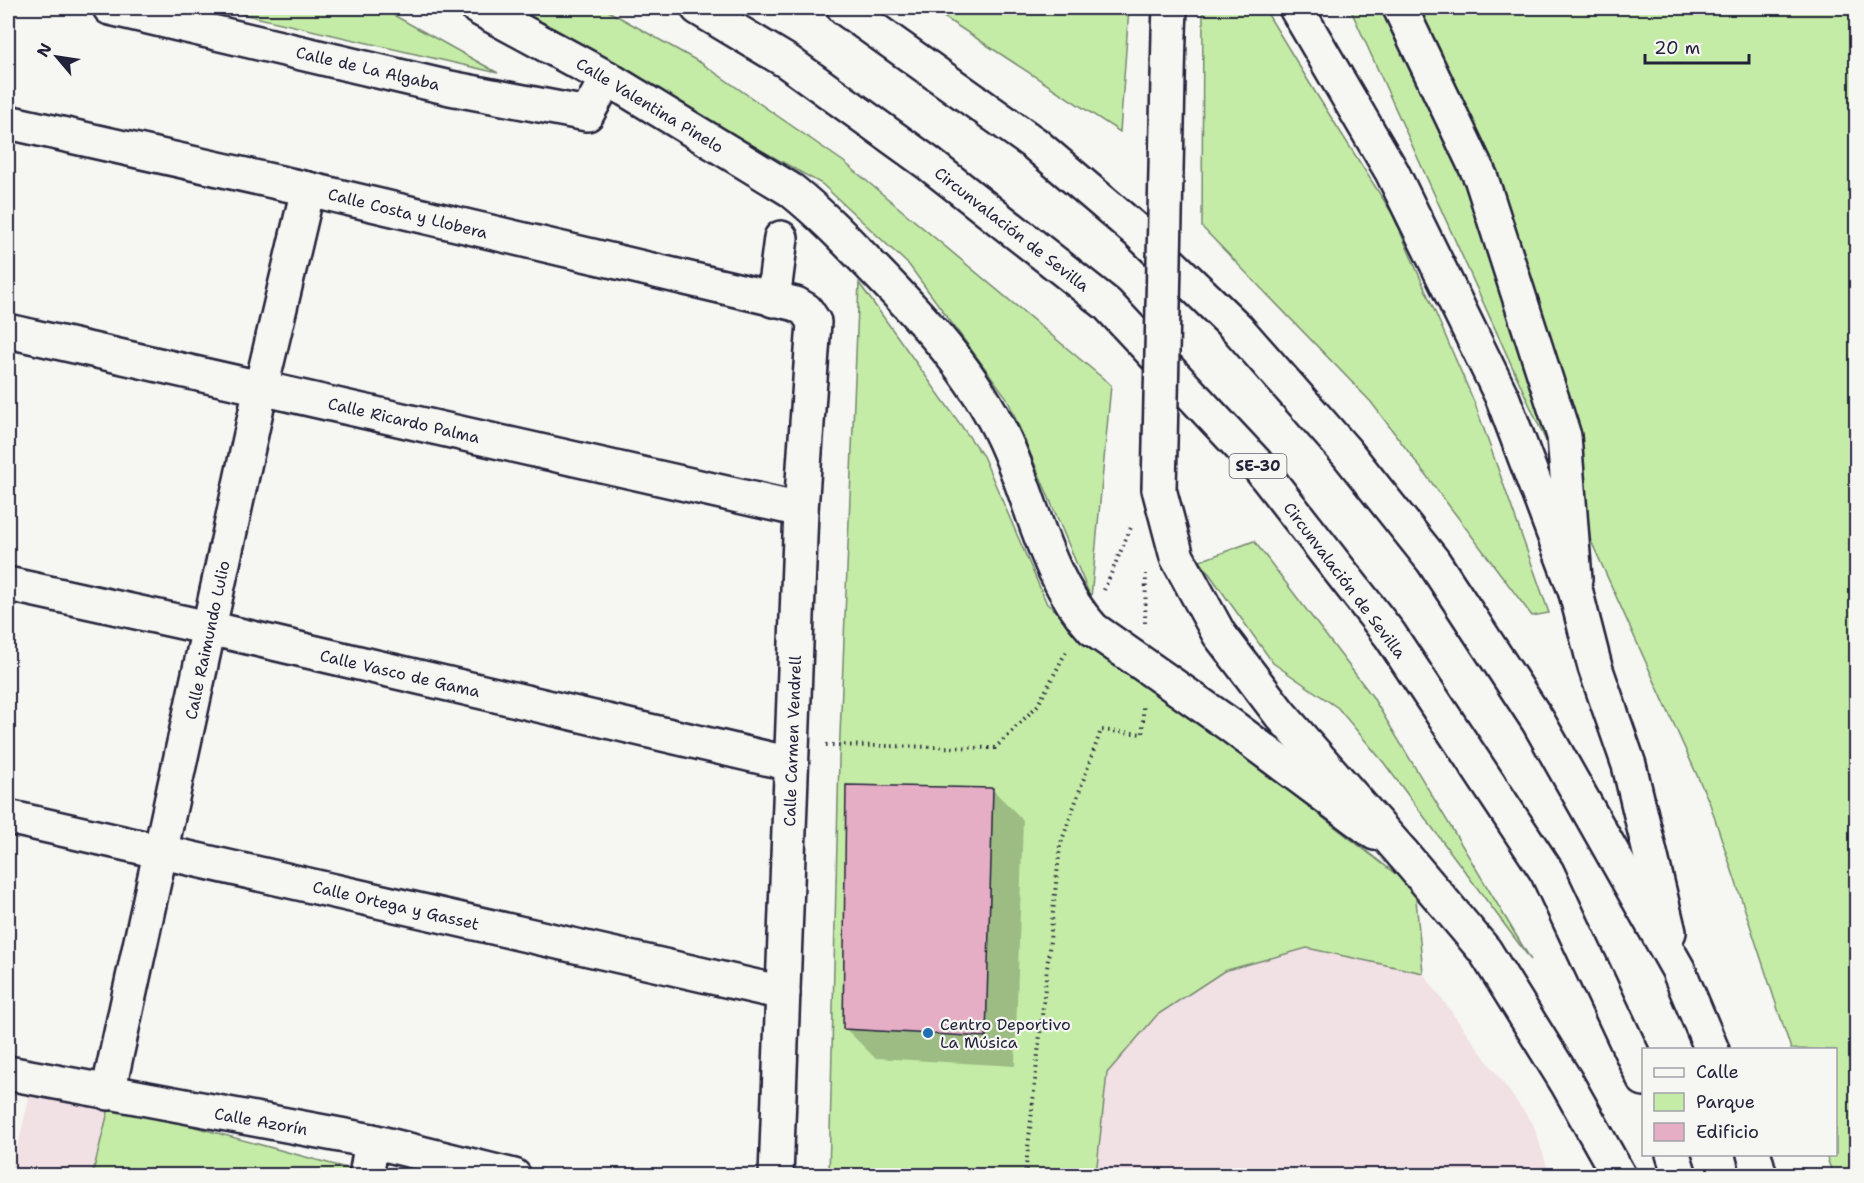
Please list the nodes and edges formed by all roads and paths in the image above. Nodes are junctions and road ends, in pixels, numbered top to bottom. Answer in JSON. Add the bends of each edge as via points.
{"nodes":[{"id":1,"x":110,"y":8,"type":"edge"},
{"id":2,"x":478,"y":8,"type":"edge"},
{"id":3,"x":698,"y":8,"type":"edge"},
{"id":4,"x":844,"y":8,"type":"edge"},
{"id":5,"x":1296,"y":8,"type":"edge"},
{"id":6,"x":1400,"y":8,"type":"edge"},
{"id":7,"x":1170,"y":20,"type":"edge"},
{"id":8,"x":608,"y":78,"type":"junction"},
{"id":9,"x":8,"y":122,"type":"edge"},
{"id":10,"x":308,"y":189,"type":"junction"},
{"id":11,"x":781,"y":238,"type":"dead end"},
{"id":12,"x":772,"y":300,"type":"junction"},
{"id":13,"x":806,"y":310,"type":"joint"},
{"id":14,"x":8,"y":331,"type":"edge"},
{"id":15,"x":261,"y":388,"type":"junction"},
{"id":16,"x":801,"y":510,"type":"junction"},
{"id":17,"x":1134,"y":521,"type":"dead end"},
{"id":18,"x":1146,"y":571,"type":"dead end"},
{"id":19,"x":8,"y":584,"type":"edge"},
{"id":20,"x":1576,"y":592,"type":"junction"},
{"id":21,"x":1102,"y":595,"type":"dead end"},
{"id":22,"x":209,"y":628,"type":"junction"},
{"id":23,"x":1145,"y":629,"type":"dead end"},
{"id":24,"x":1068,"y":648,"type":"dead end"},
{"id":25,"x":1144,"y":699,"type":"dead end"},
{"id":26,"x":792,"y":754,"type":"junction"},
{"id":27,"x":8,"y":817,"type":"edge"},
{"id":28,"x":161,"y":851,"type":"junction"},
{"id":29,"x":1403,"y":854,"type":"junction"},
{"id":30,"x":1678,"y":969,"type":"junction"},
{"id":31,"x":783,"y":993,"type":"junction"},
{"id":32,"x":1711,"y":1048,"type":"edge"},
{"id":33,"x":8,"y":1073,"type":"edge"},
{"id":34,"x":1642,"y":1075,"type":"edge"},
{"id":35,"x":108,"y":1093,"type":"junction"},
{"id":36,"x":372,"y":1141,"type":"junction"},
{"id":37,"x":1673,"y":1156,"type":"edge"},
{"id":38,"x":1754,"y":1156,"type":"edge"},
{"id":39,"x":366,"y":1176,"type":"edge"},
{"id":40,"x":514,"y":1176,"type":"edge"},
{"id":41,"x":776,"y":1176,"type":"edge"},
{"id":42,"x":1025,"y":1176,"type":"edge"},
{"id":43,"x":1619,"y":1176,"type":"edge"},
{"id":44,"x":1680,"y":1176,"type":"edge"},
{"id":45,"x":1760,"y":1176,"type":"edge"}],
"edges":[{"from":1,"to":8,"type":"main road","name":"Calle de La Algaba","via":[[450,88],[587,114]]},
{"from":2,"to":8,"type":"main road","name":"Calle Valentina Pinelo"},
{"from":3,"to":34,"type":"main road","name":"Circunvalación de Sevilla","number":"SE-30","via":[[788,62],[919,156],[1107,304],[1255,462],[1390,634],[1547,872]]},
{"from":4,"to":30,"type":"main road","via":[[1035,144],[1138,232],[1237,328],[1347,453],[1433,561],[1538,721]]},
{"from":5,"to":20,"type":"main road","via":[[1392,172],[1503,399]]},
{"from":6,"to":20,"type":"main road","via":[[1481,178],[1564,436]]},
{"from":7,"to":29,"type":"main road","bridge":true,"via":[[1159,489],[1177,557],[1219,634],[1280,714]]},
{"from":8,"to":29,"type":"main road","name":"Calle Valentina Pinelo","via":[[791,190],[818,211],[910,305],[977,390],[1004,437],[1054,568],[1076,611],[1093,629]]},
{"from":9,"to":10,"type":"main road","name":"Calle Costa y Llobera"},
{"from":10,"to":12,"type":"main road","name":"Calle Costa y Llobera"},
{"from":10,"to":15,"type":"main road","name":"Calle Raimundo Lulio"},
{"from":11,"to":12,"type":"main road"},
{"from":12,"to":13,"type":"main road","name":"Calle Costa y Llobera"},
{"from":13,"to":16,"type":"main road","name":"Calle Carmen Vendrell","via":[[814,322]]},
{"from":14,"to":15,"type":"main road","name":"Calle Ricardo Palma"},
{"from":15,"to":16,"type":"main road","name":"Calle Ricardo Palma"},
{"from":15,"to":22,"type":"main road","name":"Calle Raimundo Lulio"},
{"from":16,"to":26,"type":"main road","name":"Calle Carmen Vendrell"},
{"from":17,"to":21,"type":"path"},
{"from":18,"to":23,"type":"path"},
{"from":19,"to":22,"type":"main road","name":"Calle Vasco de Gama"},
{"from":20,"to":30,"type":"main road","via":[[1595,667],[1629,765]]},
{"from":22,"to":26,"type":"main road","name":"Calle Vasco de Gama"},
{"from":22,"to":28,"type":"main road","name":"Calle Raimundo Lulio"},
{"from":24,"to":26,"type":"path","via":[[1038,705],[995,748]]},
{"from":25,"to":42,"type":"path","via":[[1143,734],[1101,730],[1060,846]]},
{"from":26,"to":31,"type":"main road","name":"Calle Carmen Vendrell"},
{"from":27,"to":28,"type":"main road","name":"Calle Ortega y Gasset"},
{"from":28,"to":31,"type":"main road","name":"Calle Ortega y Gasset"},
{"from":28,"to":35,"type":"main road","name":"Calle Raimundo Lulio"},
{"from":29,"to":43,"type":"main road","via":[[1485,951]]},
{"from":30,"to":32,"type":"main road"},
{"from":31,"to":41,"type":"main road","name":"Calle Carmen Vendrell"},
{"from":33,"to":35,"type":"main road","name":"Calle Azorín"},
{"from":35,"to":36,"type":"main road","name":"Calle Azorín"},
{"from":36,"to":39,"type":"main road"},
{"from":36,"to":40,"type":"main road","name":"Calle Azorín"},
{"from":37,"to":44,"type":"main road"},
{"from":38,"to":45,"type":"main road"}]}
